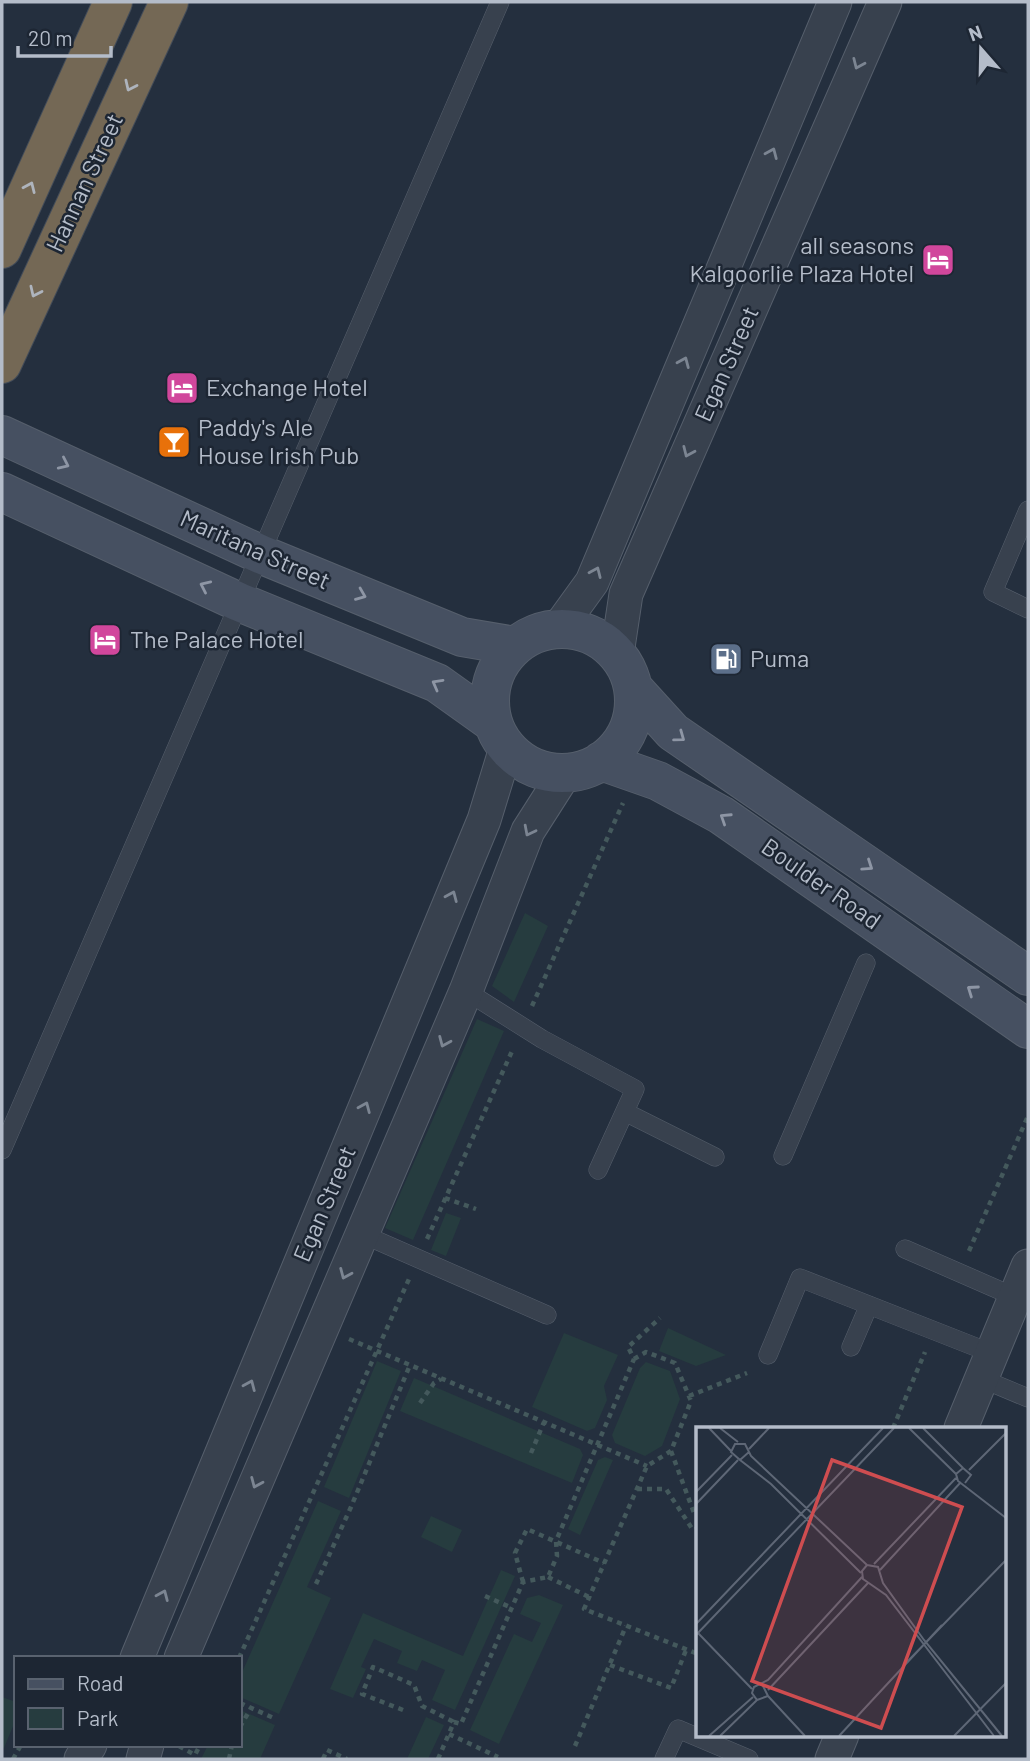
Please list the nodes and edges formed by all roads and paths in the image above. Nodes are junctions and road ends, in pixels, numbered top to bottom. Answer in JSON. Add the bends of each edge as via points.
{"nodes":[{"id":1,"x":113,"y":2,"type":"edge"},
{"id":2,"x":169,"y":2,"type":"edge"},
{"id":3,"x":500,"y":2,"type":"edge"},
{"id":4,"x":835,"y":2,"type":"edge"},
{"id":5,"x":885,"y":2,"type":"edge"},
{"id":6,"x":2,"y":249,"type":"edge"},
{"id":7,"x":2,"y":364,"type":"edge"},
{"id":8,"x":2,"y":435,"type":"edge"},
{"id":9,"x":2,"y":492,"type":"edge"},
{"id":10,"x":1028,"y":510,"type":"edge"},
{"id":11,"x":260,"y":554,"type":"junction"},
{"id":12,"x":239,"y":601,"type":"junction"},
{"id":13,"x":1028,"y":609,"type":"edge"},
{"id":14,"x":558,"y":629,"type":"junction"},
{"id":15,"x":515,"y":646,"type":"junction"},
{"id":16,"x":625,"y":671,"type":"junction"},
{"id":17,"x":500,"y":735,"type":"junction"},
{"id":18,"x":601,"y":761,"type":"junction"},
{"id":19,"x":565,"y":773,"type":"junction"},
{"id":20,"x":626,"y":796,"type":"dead end"},
{"id":21,"x":866,"y":963,"type":"dead end"},
{"id":22,"x":1028,"y":976,"type":"edge"},
{"id":23,"x":466,"y":991,"type":"junction"},
{"id":24,"x":522,"y":1027,"type":"junction"},
{"id":25,"x":1028,"y":1029,"type":"edge"},
{"id":26,"x":625,"y":1112,"type":"junction"},
{"id":27,"x":2,"y":1150,"type":"edge"},
{"id":28,"x":783,"y":1156,"type":"dead end"},
{"id":29,"x":715,"y":1157,"type":"dead end"},
{"id":30,"x":598,"y":1170,"type":"dead end"},
{"id":31,"x":446,"y":1198,"type":"junction"},
{"id":32,"x":476,"y":1209,"type":"dead end"},
{"id":33,"x":362,"y":1234,"type":"junction"},
{"id":34,"x":905,"y":1249,"type":"dead end"},
{"id":35,"x":418,"y":1259,"type":"junction"},
{"id":36,"x":1028,"y":1266,"type":"edge"},
{"id":37,"x":1014,"y":1297,"type":"junction"},
{"id":38,"x":869,"y":1305,"type":"junction"},
{"id":39,"x":547,"y":1315,"type":"dead end"},
{"id":40,"x":660,"y":1318,"type":"dead end"},
{"id":41,"x":323,"y":1328,"type":"junction"},
{"id":42,"x":852,"y":1347,"type":"dead end"},
{"id":43,"x":377,"y":1350,"type":"junction"},
{"id":44,"x":768,"y":1355,"type":"dead end"},
{"id":45,"x":634,"y":1359,"type":"junction"},
{"id":46,"x":410,"y":1365,"type":"junction"},
{"id":47,"x":986,"y":1365,"type":"junction"},
{"id":48,"x":747,"y":1373,"type":"dead end"},
{"id":49,"x":442,"y":1379,"type":"junction"},
{"id":50,"x":690,"y":1396,"type":"junction"},
{"id":51,"x":1028,"y":1398,"type":"edge"},
{"id":52,"x":420,"y":1403,"type":"dead end"},
{"id":53,"x":544,"y":1422,"type":"junction"},
{"id":54,"x":962,"y":1427,"type":"edge"},
{"id":55,"x":597,"y":1445,"type":"junction"},
{"id":56,"x":671,"y":1451,"type":"junction"},
{"id":57,"x":531,"y":1453,"type":"dead end"},
{"id":58,"x":647,"y":1466,"type":"junction"},
{"id":59,"x":637,"y":1489,"type":"junction"},
{"id":60,"x":696,"y":1514,"type":"edge"},
{"id":61,"x":696,"y":1529,"type":"edge"},
{"id":62,"x":556,"y":1541,"type":"junction"},
{"id":63,"x":604,"y":1563,"type":"junction"},
{"id":64,"x":548,"y":1577,"type":"junction"},
{"id":65,"x":523,"y":1582,"type":"junction"},
{"id":66,"x":316,"y":1584,"type":"dead end"},
{"id":67,"x":485,"y":1597,"type":"dead end"},
{"id":68,"x":589,"y":1597,"type":"junction"},
{"id":69,"x":512,"y":1608,"type":"junction"},
{"id":70,"x":626,"y":1626,"type":"junction"},
{"id":71,"x":686,"y":1650,"type":"junction"},
{"id":72,"x":696,"y":1653,"type":"edge"},
{"id":73,"x":138,"y":1656,"type":"edge"},
{"id":74,"x":182,"y":1656,"type":"edge"},
{"id":75,"x":240,"y":1656,"type":"edge"},
{"id":76,"x":610,"y":1665,"type":"junction"},
{"id":77,"x":242,"y":1704,"type":"edge"},
{"id":78,"x":251,"y":1708,"type":"junction"},
{"id":79,"x":403,"y":1710,"type":"dead end"},
{"id":80,"x":276,"y":1719,"type":"dead end"},
{"id":81,"x":454,"y":1722,"type":"junction"},
{"id":82,"x":242,"y":1724,"type":"edge"},
{"id":83,"x":449,"y":1734,"type":"junction"},
{"id":84,"x":842,"y":1736,"type":"edge"},
{"id":85,"x":575,"y":1746,"type":"dead end"},
{"id":86,"x":498,"y":1757,"type":"dead end"},
{"id":87,"x":323,"y":1759,"type":"edge"},
{"id":88,"x":347,"y":1759,"type":"edge"},
{"id":89,"x":438,"y":1759,"type":"edge"},
{"id":90,"x":664,"y":1759,"type":"edge"},
{"id":91,"x":749,"y":1759,"type":"edge"},
{"id":92,"x":832,"y":1759,"type":"edge"}],
"edges":[{"from":6,"to":1,"type":"highway","name":"Hannan Street","one_way":true},
{"from":2,"to":7,"type":"highway","name":"Hannan Street","one_way":true},
{"from":3,"to":11,"type":"lane"},
{"from":14,"to":4,"type":"street","name":"Egan Street","one_way":true,"via":[[592,582]]},
{"from":5,"to":16,"type":"street","name":"Egan Street","one_way":true,"via":[[626,594]]},
{"from":8,"to":11,"type":"main road","name":"Maritana Street","one_way":true},
{"from":12,"to":9,"type":"main road","one_way":true},
{"from":10,"to":13,"type":"lane","via":[[993,592]]},
{"from":11,"to":12,"type":"lane"},
{"from":11,"to":15,"type":"main road","name":"Maritana Street","one_way":true,"via":[[462,637]]},
{"from":17,"to":12,"type":"main road","one_way":true,"via":[[437,683]]},
{"from":12,"to":27,"type":"lane"},
{"from":14,"to":15,"type":"main road","name":"Boulder Road"},
{"from":14,"to":16,"type":"main road","name":"Boulder Road","via":[[594,636]]},
{"from":15,"to":17,"type":"main road","via":[[494,676],[489,705]]},
{"from":16,"to":18,"type":"main road","via":[[634,707],[629,727]]},
{"from":16,"to":22,"type":"main road","name":"Boulder Road","one_way":true,"via":[[673,732]]},
{"from":17,"to":19,"type":"main road","via":[[528,765]]},
{"from":73,"to":17,"type":"street","name":"Egan Street","one_way":true,"via":[[484,820]]},
{"from":18,"to":19,"type":"main road"},
{"from":25,"to":18,"type":"main road","name":"Boulder Road","one_way":true,"via":[[721,815],[658,781]]},
{"from":19,"to":23,"type":"street","name":"Egan Street","one_way":true,"via":[[528,831]]},
{"from":20,"to":24,"type":"path"},
{"from":21,"to":28,"type":"lane"},
{"from":23,"to":24,"type":"lane"},
{"from":23,"to":33,"type":"street","name":"Egan Street","one_way":true},
{"from":24,"to":26,"type":"lane","via":[[635,1089]]},
{"from":24,"to":31,"type":"path"},
{"from":26,"to":29,"type":"lane"},
{"from":26,"to":30,"type":"lane"},
{"from":31,"to":32,"type":"path"},
{"from":31,"to":35,"type":"path"},
{"from":33,"to":35,"type":"lane"},
{"from":33,"to":41,"type":"street","name":"Egan Street","one_way":true},
{"from":34,"to":37,"type":"lane"},
{"from":35,"to":39,"type":"lane"},
{"from":35,"to":43,"type":"path"},
{"from":36,"to":37,"type":"street"},
{"from":37,"to":47,"type":"street"},
{"from":38,"to":42,"type":"lane"},
{"from":38,"to":44,"type":"lane","via":[[800,1278]]},
{"from":38,"to":47,"type":"lane"},
{"from":40,"to":45,"type":"path","via":[[628,1347]]},
{"from":41,"to":43,"type":"path"},
{"from":41,"to":74,"type":"street","name":"Egan Street","one_way":true},
{"from":43,"to":46,"type":"path"},
{"from":43,"to":75,"type":"path"},
{"from":45,"to":50,"type":"path","via":[[646,1352],[675,1363]]},
{"from":45,"to":55,"type":"path"},
{"from":46,"to":49,"type":"path"},
{"from":46,"to":66,"type":"path"},
{"from":47,"to":51,"type":"lane"},
{"from":47,"to":54,"type":"street"},
{"from":48,"to":50,"type":"path"},
{"from":49,"to":52,"type":"path"},
{"from":49,"to":53,"type":"path"},
{"from":50,"to":56,"type":"path"},
{"from":53,"to":55,"type":"path"},
{"from":53,"to":57,"type":"path"},
{"from":55,"to":58,"type":"path"},
{"from":55,"to":62,"type":"path"},
{"from":56,"to":58,"type":"path"},
{"from":56,"to":60,"type":"path"},
{"from":58,"to":59,"type":"path"},
{"from":59,"to":61,"type":"path","via":[[666,1489]]},
{"from":59,"to":63,"type":"path"},
{"from":62,"to":63,"type":"path"},
{"from":62,"to":64,"type":"path","via":[[557,1556]]},
{"from":62,"to":65,"type":"path","via":[[527,1529],[515,1553]]},
{"from":63,"to":68,"type":"path"},
{"from":64,"to":65,"type":"path"},
{"from":64,"to":68,"type":"path"},
{"from":65,"to":69,"type":"path"},
{"from":67,"to":69,"type":"path"},
{"from":68,"to":70,"type":"path","via":[[584,1609]]},
{"from":69,"to":81,"type":"path","via":[[461,1724]]},
{"from":70,"to":71,"type":"path"},
{"from":70,"to":76,"type":"path"},
{"from":71,"to":72,"type":"path"},
{"from":71,"to":76,"type":"path","via":[[671,1688]]},
{"from":76,"to":85,"type":"path"},
{"from":77,"to":78,"type":"path"},
{"from":78,"to":80,"type":"path"},
{"from":78,"to":82,"type":"path"},
{"from":79,"to":81,"type":"path","via":[[362,1693],[373,1667],[414,1685],[422,1706]]},
{"from":81,"to":83,"type":"path"},
{"from":83,"to":86,"type":"path"},
{"from":83,"to":89,"type":"path"},
{"from":84,"to":92,"type":"street"},
{"from":87,"to":88,"type":"path","via":[[327,1750]]},
{"from":90,"to":91,"type":"lane","via":[[678,1729]]}]}
